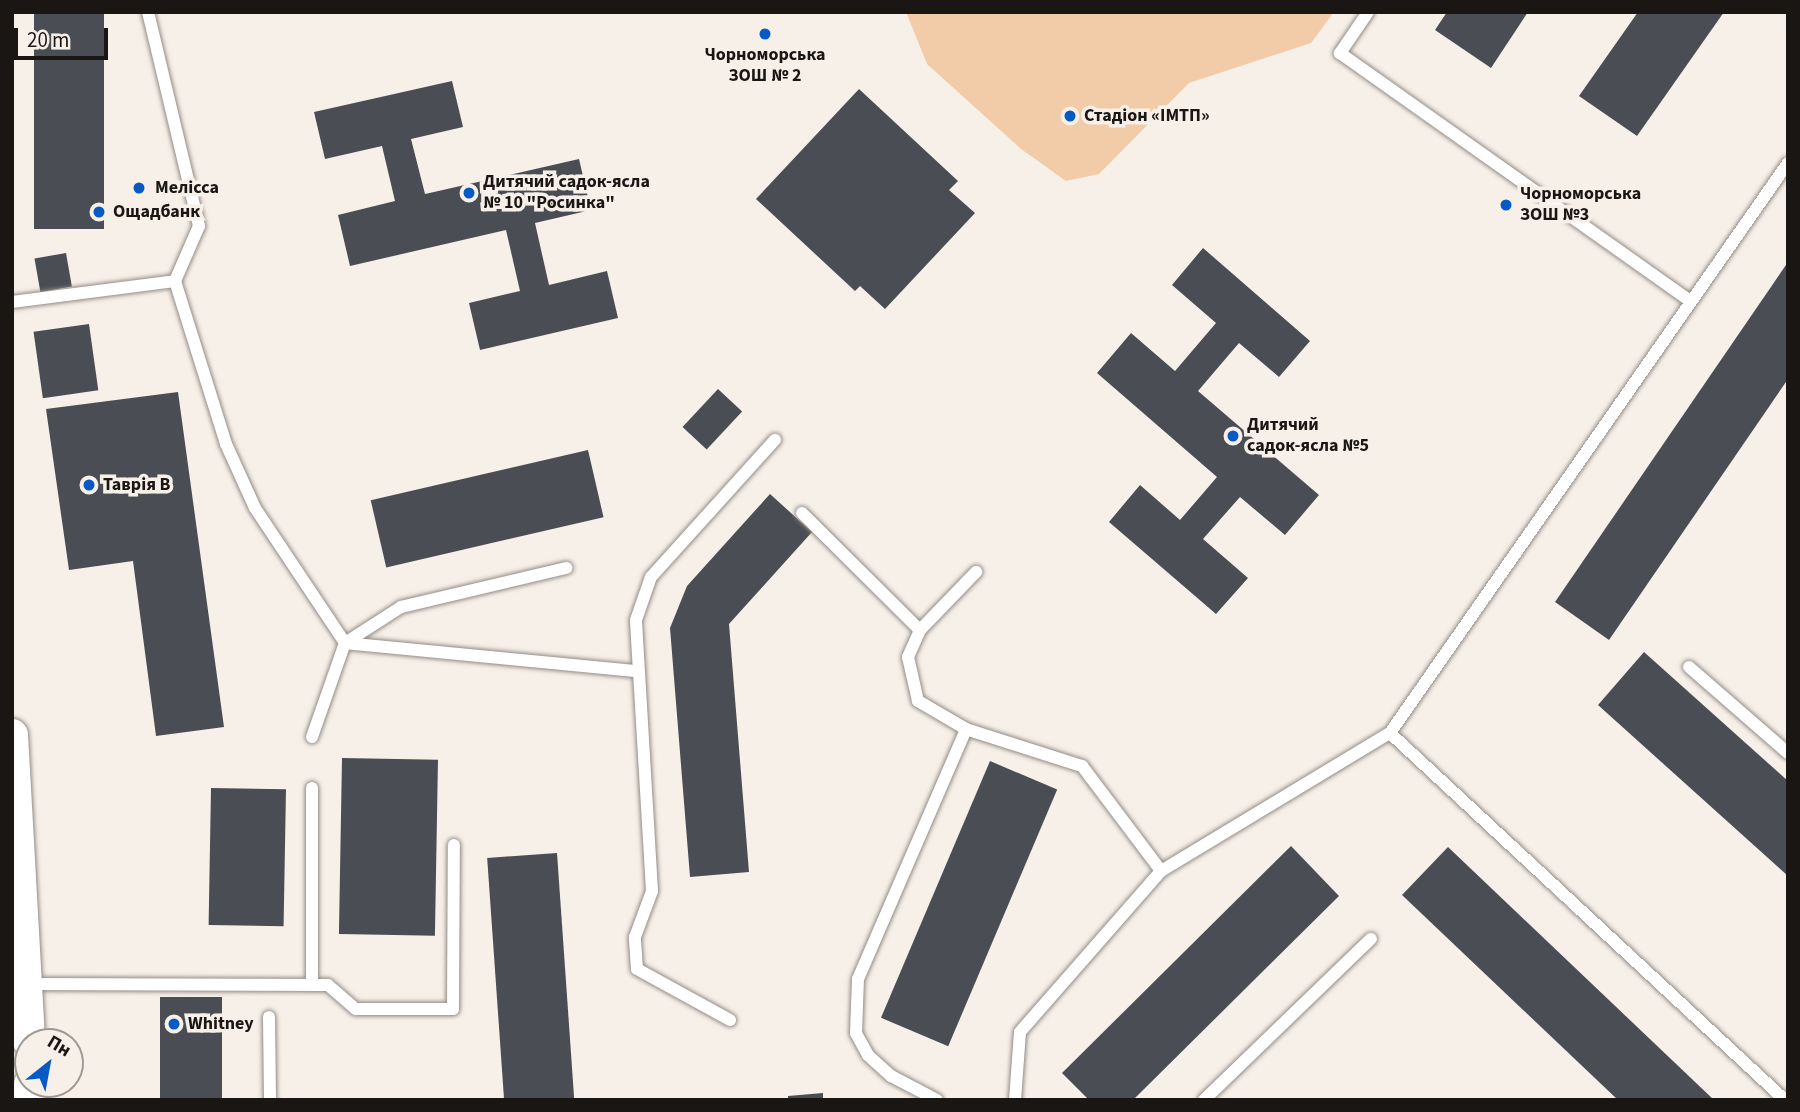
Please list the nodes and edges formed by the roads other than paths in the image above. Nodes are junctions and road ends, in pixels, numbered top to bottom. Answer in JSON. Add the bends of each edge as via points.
{"nodes":[{"id":1,"x":148,"y":12,"type":"edge"},
{"id":2,"x":1368,"y":12,"type":"edge"},
{"id":3,"x":1788,"y":163,"type":"edge"},
{"id":4,"x":175,"y":281,"type":"junction"},
{"id":5,"x":1690,"y":301,"type":"junction"},
{"id":6,"x":12,"y":302,"type":"edge"},
{"id":7,"x":775,"y":440,"type":"dead end"},
{"id":8,"x":803,"y":513,"type":"dead end"},
{"id":9,"x":566,"y":568,"type":"dead end"},
{"id":10,"x":976,"y":572,"type":"dead end"},
{"id":11,"x":920,"y":630,"type":"junction"},
{"id":12,"x":345,"y":643,"type":"junction"},
{"id":13,"x":1689,"y":667,"type":"dead end"},
{"id":14,"x":637,"y":671,"type":"junction"},
{"id":15,"x":966,"y":729,"type":"junction"},
{"id":16,"x":1390,"y":733,"type":"junction"},
{"id":17,"x":12,"y":735,"type":"edge"},
{"id":18,"x":312,"y":737,"type":"dead end"},
{"id":19,"x":1788,"y":753,"type":"edge"},
{"id":20,"x":312,"y":789,"type":"dead end"},
{"id":21,"x":454,"y":845,"type":"dead end"},
{"id":22,"x":1161,"y":871,"type":"junction"},
{"id":23,"x":1371,"y":939,"type":"dead end"},
{"id":24,"x":23,"y":968,"type":"edge"},
{"id":25,"x":312,"y":985,"type":"junction"},
{"id":26,"x":268,"y":1017,"type":"dead end"},
{"id":27,"x":730,"y":1020,"type":"dead end"},
{"id":28,"x":28,"y":1028,"type":"edge"},
{"id":29,"x":270,"y":1100,"type":"edge"},
{"id":30,"x":937,"y":1100,"type":"edge"},
{"id":31,"x":1015,"y":1100,"type":"edge"},
{"id":32,"x":1204,"y":1100,"type":"edge"},
{"id":33,"x":1785,"y":1100,"type":"edge"}],
"edges":[{"from":1,"to":4,"type":"lane","via":[[199,226]]},
{"from":2,"to":5,"type":"lane","via":[[1340,53]]},
{"from":3,"to":5,"type":"lane"},
{"from":4,"to":6,"type":"lane"},
{"from":4,"to":12,"type":"lane","via":[[226,444],[255,508]]},
{"from":5,"to":16,"type":"lane"},
{"from":7,"to":14,"type":"lane","via":[[651,578],[636,620]]},
{"from":8,"to":11,"type":"lane"},
{"from":9,"to":12,"type":"lane","via":[[401,607]]},
{"from":10,"to":11,"type":"lane"},
{"from":11,"to":15,"type":"lane","via":[[908,657],[918,701]]},
{"from":12,"to":14,"type":"lane"},
{"from":12,"to":18,"type":"lane"},
{"from":13,"to":19,"type":"lane"},
{"from":14,"to":27,"type":"lane","via":[[652,891],[635,937],[637,970]]},
{"from":15,"to":22,"type":"lane","via":[[1082,766]]},
{"from":15,"to":30,"type":"lane","via":[[858,979],[856,1033],[868,1055],[891,1076]]},
{"from":16,"to":22,"type":"lane"},
{"from":16,"to":33,"type":"lane"},
{"from":17,"to":24,"type":"street"},
{"from":20,"to":25,"type":"lane"},
{"from":21,"to":25,"type":"lane","via":[[453,1009],[356,1009],[328,985]]},
{"from":22,"to":31,"type":"lane","via":[[1020,1032]]},
{"from":23,"to":32,"type":"lane"},
{"from":24,"to":25,"type":"lane"},
{"from":24,"to":28,"type":"street"},
{"from":26,"to":29,"type":"lane"}]}
